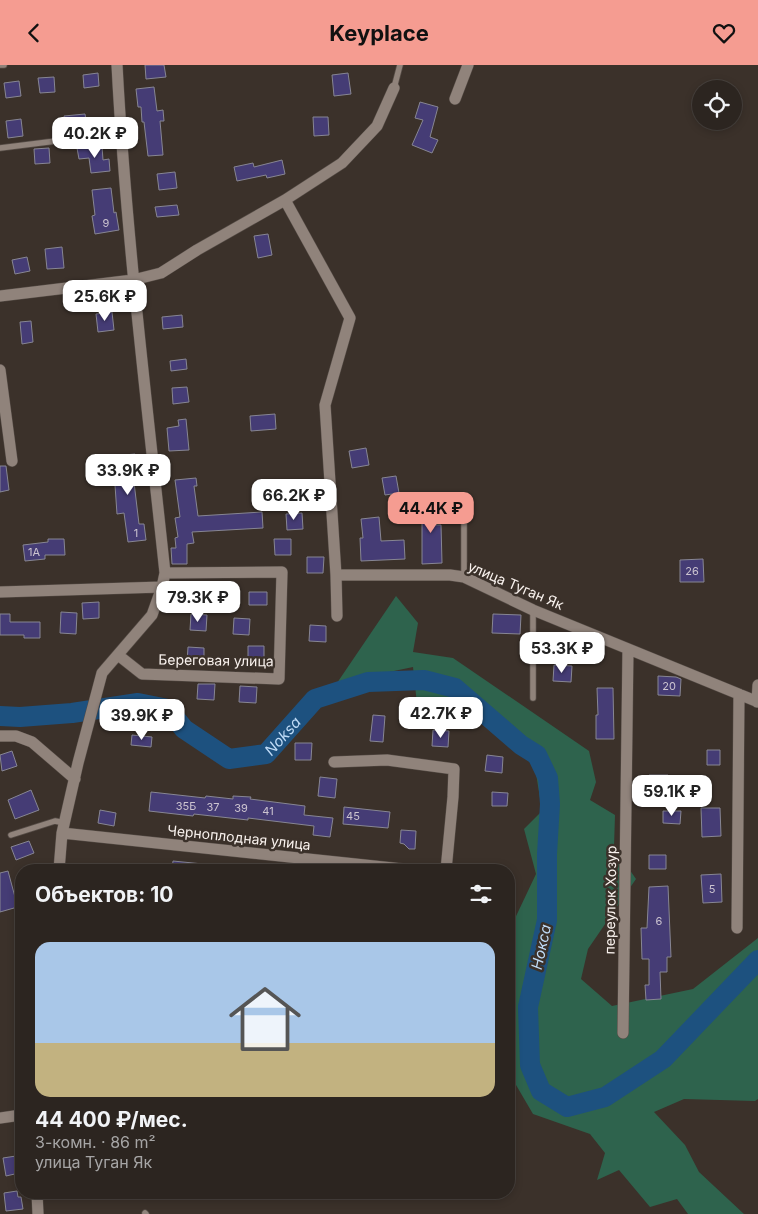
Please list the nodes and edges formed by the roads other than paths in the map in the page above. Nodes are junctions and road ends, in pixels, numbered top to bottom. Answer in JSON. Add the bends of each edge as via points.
{"nodes":[{"id":1,"x":0,"y":65,"type":"edge"},
{"id":2,"x":4,"y":65,"type":"edge"},
{"id":3,"x":117,"y":65,"type":"edge"},
{"id":4,"x":400,"y":65,"type":"edge"},
{"id":5,"x":468,"y":65,"type":"edge"},
{"id":6,"x":394,"y":88,"type":"joint"},
{"id":7,"x":455,"y":99,"type":"dead end"},
{"id":8,"x":120,"y":133,"type":"junction"},
{"id":9,"x":0,"y":148,"type":"edge"},
{"id":10,"x":285,"y":200,"type":"junction"},
{"id":11,"x":133,"y":280,"type":"junction"},
{"id":12,"x":0,"y":296,"type":"edge"},
{"id":13,"x":0,"y":370,"type":"edge"},
{"id":14,"x":12,"y":461,"type":"dead end"},
{"id":15,"x":464,"y":496,"type":"dead end"},
{"id":16,"x":165,"y":573,"type":"junction"},
{"id":17,"x":336,"y":575,"type":"junction"},
{"id":18,"x":464,"y":577,"type":"junction"},
{"id":19,"x":162,"y":587,"type":"junction"},
{"id":20,"x":0,"y":592,"type":"edge"},
{"id":21,"x":533,"y":610,"type":"junction"},
{"id":22,"x":337,"y":616,"type":"dead end"},
{"id":23,"x":628,"y":649,"type":"junction"},
{"id":24,"x":118,"y":655,"type":"junction"},
{"id":25,"x":758,"y":685,"type":"edge"},
{"id":26,"x":739,"y":694,"type":"junction"},
{"id":27,"x":534,"y":698,"type":"dead end"},
{"id":28,"x":757,"y":702,"type":"edge"},
{"id":29,"x":0,"y":735,"type":"edge"},
{"id":30,"x":334,"y":762,"type":"dead end"},
{"id":31,"x":75,"y":779,"type":"junction"},
{"id":32,"x":63,"y":828,"type":"junction"},
{"id":33,"x":10,"y":835,"type":"dead end"},
{"id":34,"x":60,"y":864,"type":"edge"},
{"id":35,"x":362,"y":864,"type":"edge"},
{"id":36,"x":447,"y":864,"type":"edge"},
{"id":37,"x":737,"y":928,"type":"dead end"},
{"id":38,"x":623,"y":1033,"type":"dead end"},
{"id":39,"x":15,"y":1116,"type":"edge"},
{"id":40,"x":0,"y":1118,"type":"edge"},
{"id":41,"x":37,"y":1199,"type":"edge"},
{"id":42,"x":38,"y":1214,"type":"edge"}],
"edges":[{"from":1,"to":2,"type":"lane"},
{"from":3,"to":8,"type":"street"},
{"from":4,"to":6,"type":"lane"},
{"from":5,"to":7,"type":"street"},
{"from":6,"to":10,"type":"street","via":[[377,126],[342,163]]},
{"from":8,"to":9,"type":"lane"},
{"from":8,"to":11,"type":"street"},
{"from":10,"to":11,"type":"street","via":[[160,273]]},
{"from":10,"to":17,"type":"street","via":[[350,318],[324,405]]},
{"from":11,"to":12,"type":"street"},
{"from":11,"to":16,"type":"street"},
{"from":13,"to":14,"type":"street"},
{"from":15,"to":18,"type":"lane"},
{"from":16,"to":19,"type":"street"},
{"from":16,"to":24,"type":"street","name":"Береговая улица","via":[[282,573],[279,679],[142,674]]},
{"from":17,"to":18,"type":"street","name":"улица Туган Як"},
{"from":17,"to":22,"type":"street"},
{"from":18,"to":21,"type":"street","name":"улица Туган Як"},
{"from":19,"to":20,"type":"street"},
{"from":19,"to":24,"type":"street","via":[[152,615]]},
{"from":21,"to":23,"type":"street","name":"улица Туган Як"},
{"from":21,"to":27,"type":"lane"},
{"from":23,"to":26,"type":"street","name":"улица Туган Як"},
{"from":23,"to":38,"type":"street","name":"переулок Хозур"},
{"from":24,"to":31,"type":"street","via":[[102,673]]},
{"from":25,"to":28,"type":"street"},
{"from":26,"to":28,"type":"street","name":"улица Туган Як"},
{"from":26,"to":37,"type":"street"},
{"from":29,"to":31,"type":"street","via":[[32,742]]},
{"from":30,"to":36,"type":"street","via":[[387,760],[454,769]]},
{"from":31,"to":32,"type":"street"},
{"from":32,"to":33,"type":"lane","via":[[55,821]]},
{"from":32,"to":34,"type":"street"},
{"from":32,"to":35,"type":"street","name":"Черноплодная улица"},
{"from":39,"to":40,"type":"street"},
{"from":41,"to":42,"type":"street"}]}
